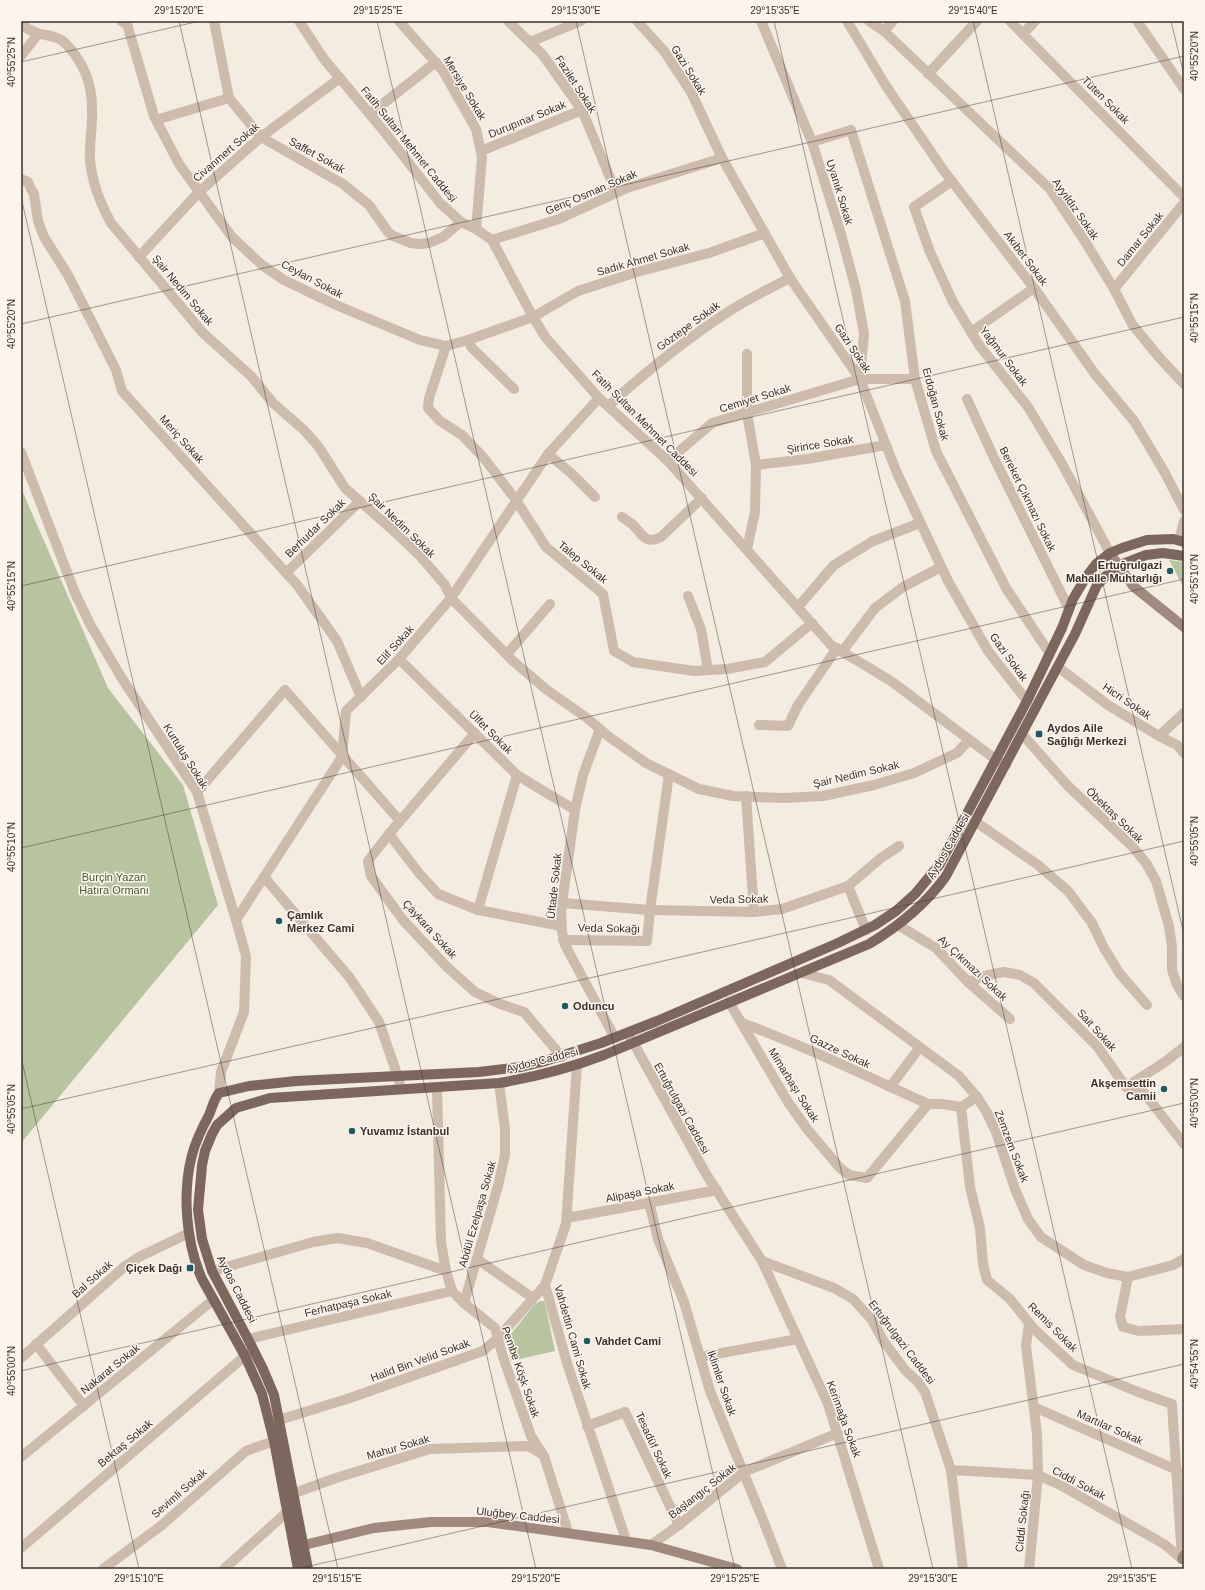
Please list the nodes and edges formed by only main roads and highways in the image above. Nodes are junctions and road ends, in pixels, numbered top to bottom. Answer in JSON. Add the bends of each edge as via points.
{"nodes":[{"id":1,"x":1182,"y":541,"type":"edge"},
{"id":2,"x":1184,"y":556,"type":"edge"},
{"id":3,"x":230,"y":1090,"type":"junction"},
{"id":4,"x":217,"y":1096,"type":"junction"},
{"id":5,"x":235,"y":1109,"type":"junction"},
{"id":6,"x":289,"y":1495,"type":"junction"},
{"id":7,"x":299,"y":1546,"type":"junction"},
{"id":8,"x":298,"y":1569,"type":"edge"},
{"id":9,"x":308,"y":1569,"type":"edge"}],
"edges":[{"from":1,"to":3,"type":"main road","name":"Aydos Caddesi","via":[[1147,540],[1110,553],[1096,564],[1069,609],[1027,701],[935,871],[896,911],[866,930],[628,1033],[562,1057],[528,1066],[398,1077],[296,1081]]},
{"from":2,"to":5,"type":"main road","name":"Aydos Caddesi","via":[[1163,553],[1146,555],[1120,566],[1097,585],[1075,634],[953,865],[942,882],[913,913],[864,947],[577,1065],[523,1079],[437,1088],[281,1096],[258,1100]]},
{"from":3,"to":4,"type":"main road","via":[[222,1091]]},
{"from":3,"to":5,"type":"main road","via":[[237,1098]]},
{"from":4,"to":5,"type":"main road","via":[[216,1106],[222,1112]]},
{"from":4,"to":6,"type":"main road","name":"Aydos Caddesi","via":[[192,1155],[188,1190],[189,1233],[197,1268],[245,1356],[262,1394]]},
{"from":5,"to":6,"type":"main road","name":"Aydos Caddesi","via":[[217,1125],[205,1151],[199,1216],[205,1252],[212,1271],[270,1385],[279,1420]]},
{"from":6,"to":7,"type":"main road","name":"Aydos Caddesi"},
{"from":6,"to":7,"type":"main road","name":"Aydos Caddesi","via":[[287,1512]]},
{"from":7,"to":8,"type":"main road","name":"Aydos Caddesi"},
{"from":7,"to":9,"type":"main road","name":"Aydos Caddesi"}]}
